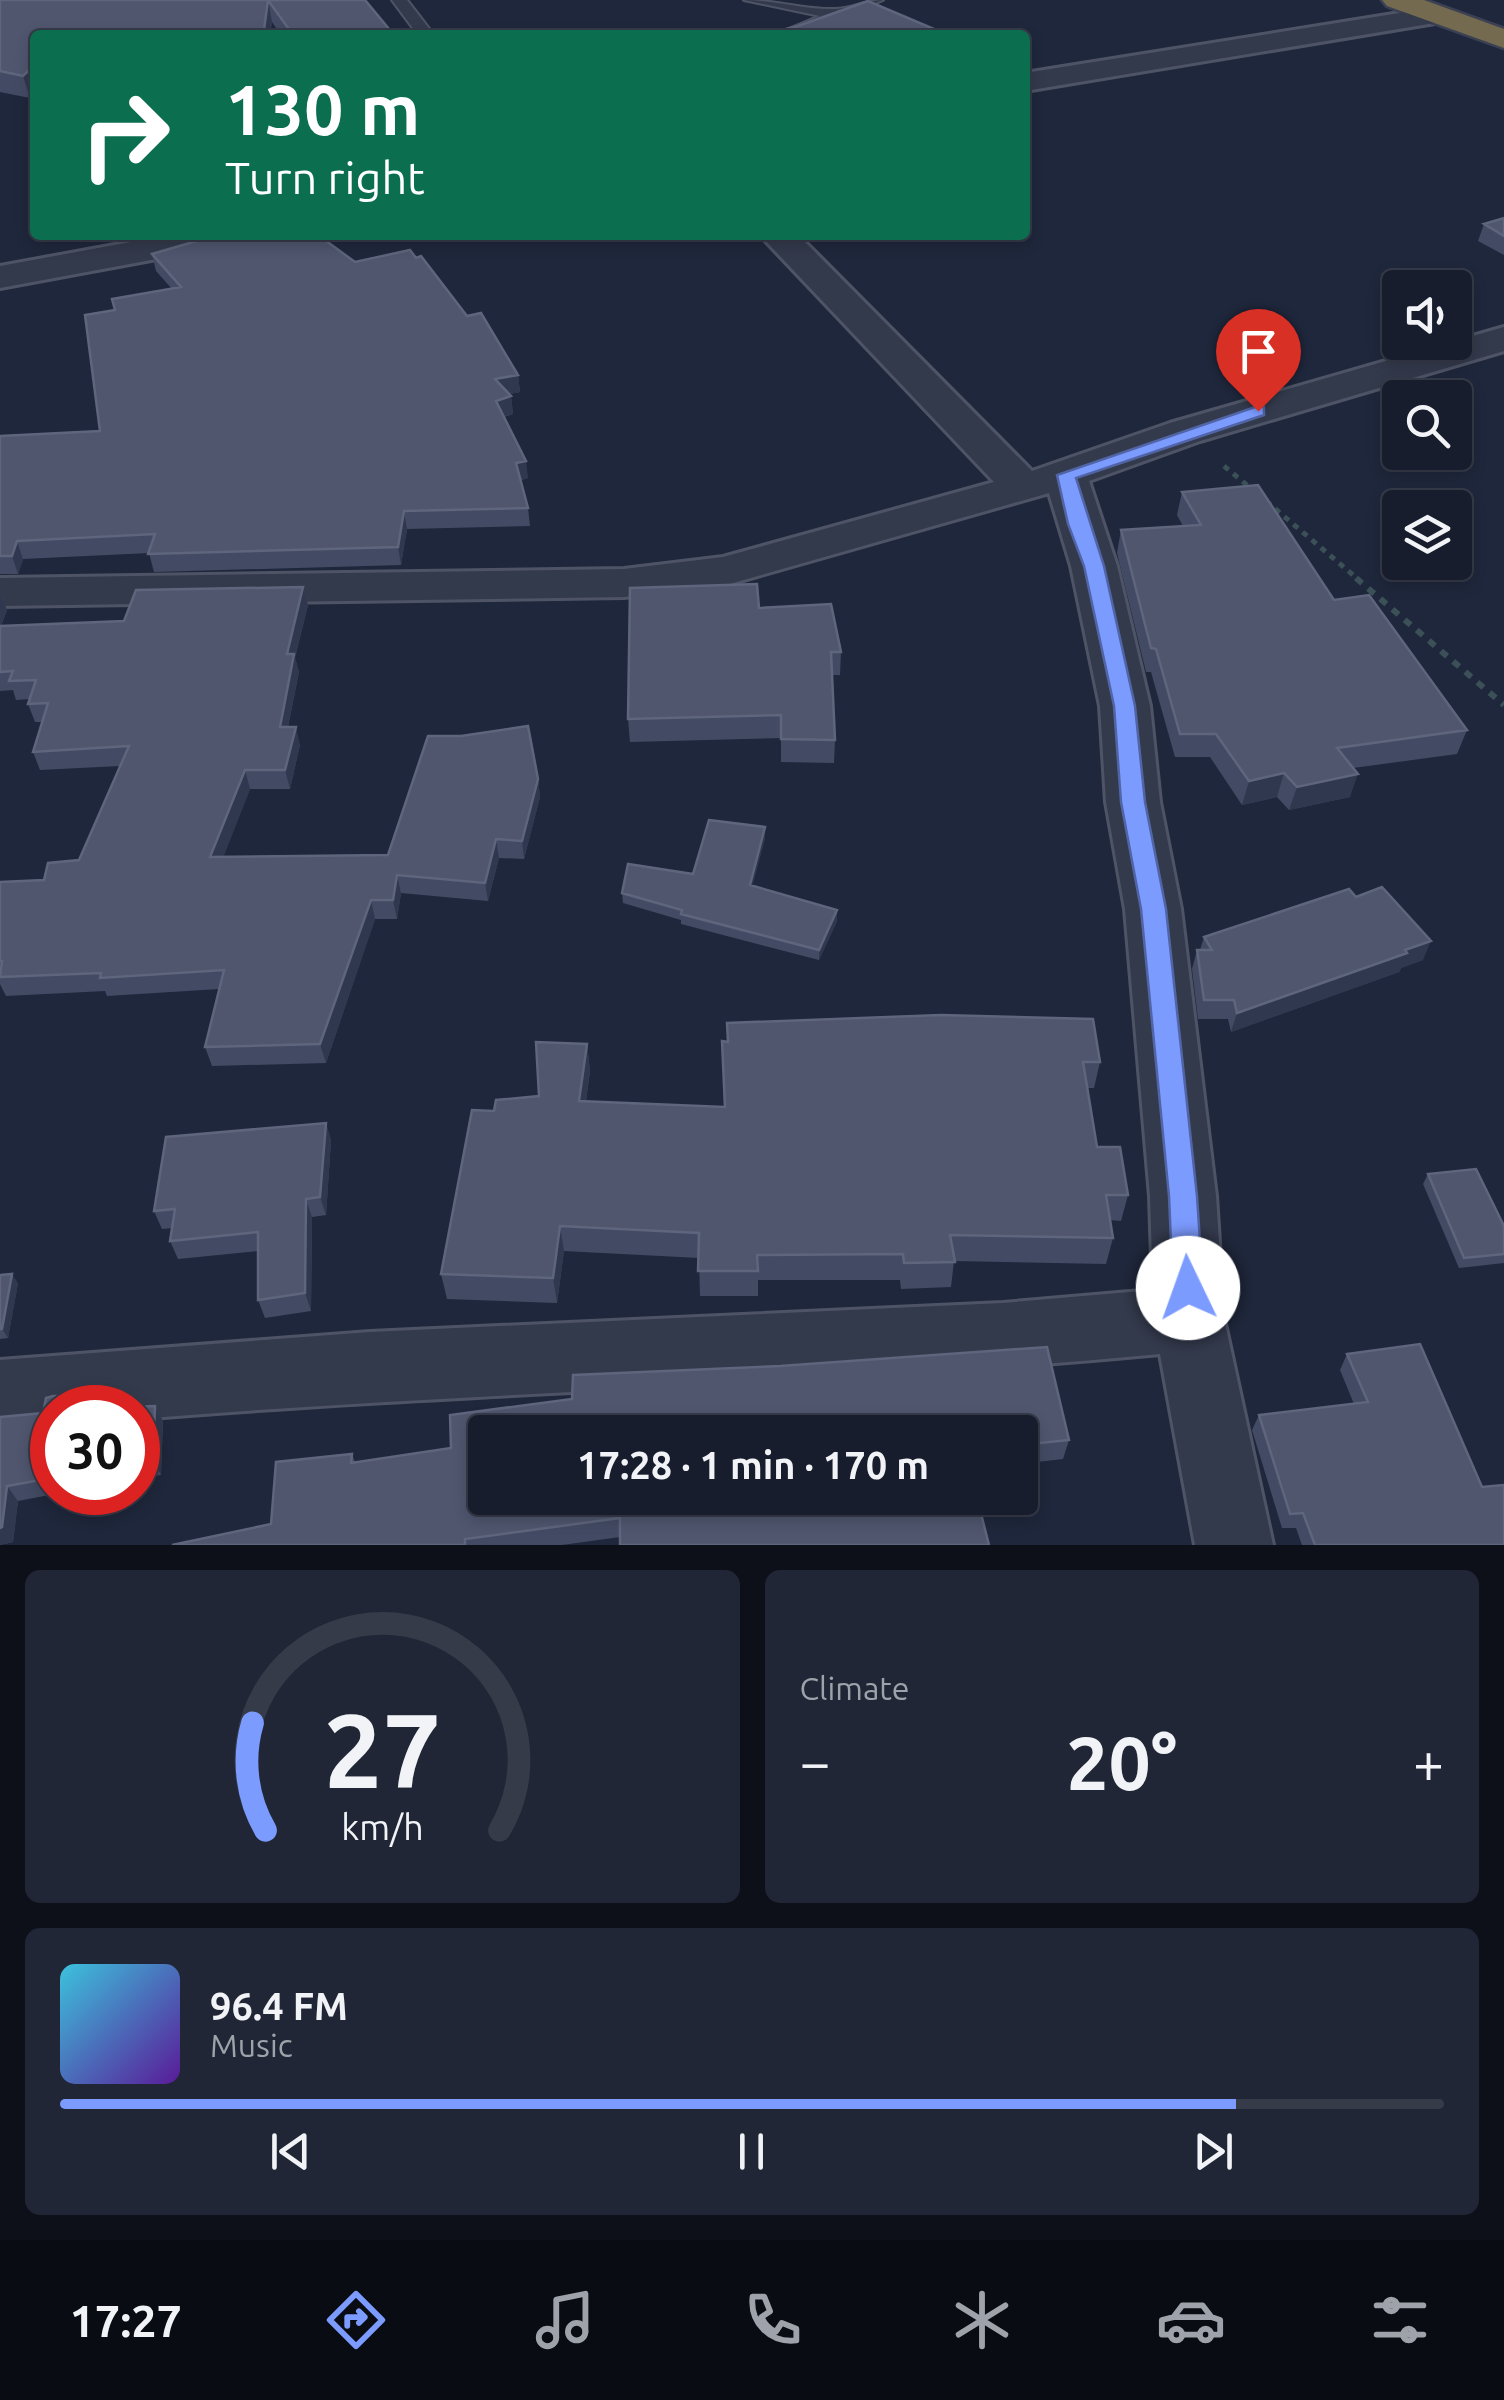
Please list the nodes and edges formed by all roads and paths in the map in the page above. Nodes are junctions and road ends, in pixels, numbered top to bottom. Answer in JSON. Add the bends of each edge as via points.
{"nodes":[{"id":1,"x":399,"y":0,"type":"edge"},
{"id":2,"x":752,"y":0,"type":"edge"},
{"id":3,"x":876,"y":0,"type":"edge"},
{"id":4,"x":1397,"y":0,"type":"edge"},
{"id":5,"x":833,"y":13,"type":"junction"},
{"id":6,"x":1437,"y":15,"type":"junction"},
{"id":7,"x":422,"y":30,"type":"edge"},
{"id":8,"x":794,"y":30,"type":"edge"},
{"id":9,"x":1504,"y":40,"type":"edge"},
{"id":10,"x":1030,"y":81,"type":"edge"},
{"id":11,"x":200,"y":240,"type":"edge"},
{"id":12,"x":783,"y":240,"type":"edge"},
{"id":13,"x":0,"y":277,"type":"edge"},
{"id":14,"x":1504,"y":339,"type":"edge"},
{"id":15,"x":1185,"y":432,"type":"junction"},
{"id":16,"x":1044,"y":481,"type":"junction"},
{"id":17,"x":0,"y":592,"type":"edge"},
{"id":18,"x":1504,"y":705,"type":"edge"},
{"id":19,"x":1189,"y":1319,"type":"junction"},
{"id":20,"x":0,"y":1395,"type":"edge"},
{"id":21,"x":1234,"y":1545,"type":"edge"}],
"edges":[{"from":1,"to":7,"type":"lane"},
{"from":2,"to":5,"type":"lane"},
{"from":3,"to":5,"type":"lane"},
{"from":4,"to":6,"type":"highway"},
{"from":5,"to":8,"type":"lane"},
{"from":6,"to":9,"type":"highway"},
{"from":6,"to":10,"type":"street"},
{"from":11,"to":13,"type":"street"},
{"from":12,"to":16,"type":"street"},
{"from":14,"to":15,"type":"street"},
{"from":15,"to":16,"type":"street"},
{"from":15,"to":18,"type":"path"},
{"from":16,"to":17,"type":"street","via":[[726,571],[624,583]]},
{"from":16,"to":19,"type":"street","via":[[1078,524],[1094,566],[1124,706],[1153,909]]},
{"from":19,"to":20,"type":"street","via":[[1004,1336],[370,1366]]},
{"from":19,"to":21,"type":"street"}]}
